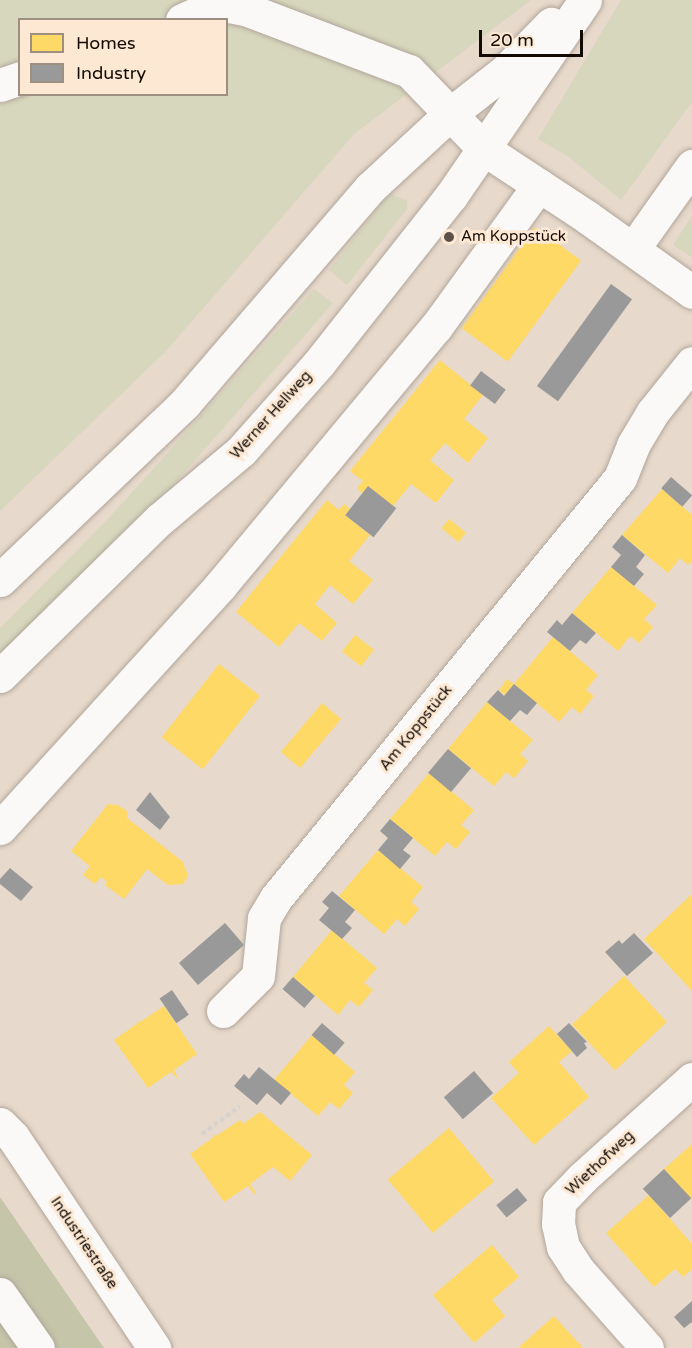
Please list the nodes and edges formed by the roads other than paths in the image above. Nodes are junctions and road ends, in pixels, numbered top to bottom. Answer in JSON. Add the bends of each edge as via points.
{"nodes":[{"id":1,"x":575,"y":0,"type":"edge"},
{"id":2,"x":585,"y":0,"type":"edge"},
{"id":3,"x":186,"y":18,"type":"edge"},
{"id":4,"x":18,"y":79,"type":"edge"},
{"id":5,"x":0,"y":85,"type":"edge"},
{"id":6,"x":450,"y":114,"type":"junction"},
{"id":7,"x":484,"y":149,"type":"junction"},
{"id":8,"x":692,"y":166,"type":"edge"},
{"id":9,"x":539,"y":185,"type":"junction"},
{"id":10,"x":633,"y":249,"type":"junction"},
{"id":11,"x":692,"y":292,"type":"edge"},
{"id":12,"x":692,"y":363,"type":"edge"},
{"id":13,"x":0,"y":580,"type":"edge"},
{"id":14,"x":0,"y":676,"type":"edge"},
{"id":15,"x":0,"y":828,"type":"edge"},
{"id":16,"x":223,"y":1011,"type":"dead end"},
{"id":17,"x":692,"y":1079,"type":"edge"},
{"id":18,"x":0,"y":1103,"type":"edge"},
{"id":19,"x":7,"y":1131,"type":"edge"},
{"id":20,"x":0,"y":1294,"type":"edge"},
{"id":21,"x":38,"y":1348,"type":"edge"},
{"id":22,"x":154,"y":1348,"type":"edge"},
{"id":23,"x":647,"y":1348,"type":"edge"}],
"edges":[{"from":1,"to":6,"type":"street","via":[[505,72]]},
{"from":2,"to":7,"type":"street","name":"Werner Hellweg"},
{"from":3,"to":6,"type":"street","via":[[218,4],[248,10],[410,72]]},
{"from":4,"to":5,"type":"street"},
{"from":6,"to":7,"type":"street"},
{"from":6,"to":13,"type":"street","via":[[370,188],[185,403]]},
{"from":7,"to":9,"type":"street"},
{"from":7,"to":14,"type":"street","name":"Werner Hellweg","via":[[411,250],[241,451],[160,519]]},
{"from":8,"to":10,"type":"street"},
{"from":9,"to":10,"type":"street"},
{"from":9,"to":15,"type":"street","via":[[436,327],[220,586]]},
{"from":10,"to":11,"type":"street"},
{"from":12,"to":16,"type":"street","name":"Am Koppstück","via":[[652,413],[620,478],[276,898],[264,918],[258,976]]},
{"from":17,"to":23,"type":"street","name":"Wiethofweg","via":[[560,1202],[558,1224],[563,1247],[578,1270]]},
{"from":18,"to":19,"type":"street","name":"Industriestraße"},
{"from":19,"to":22,"type":"street","name":"Industriestraße"},
{"from":20,"to":21,"type":"street"}]}
